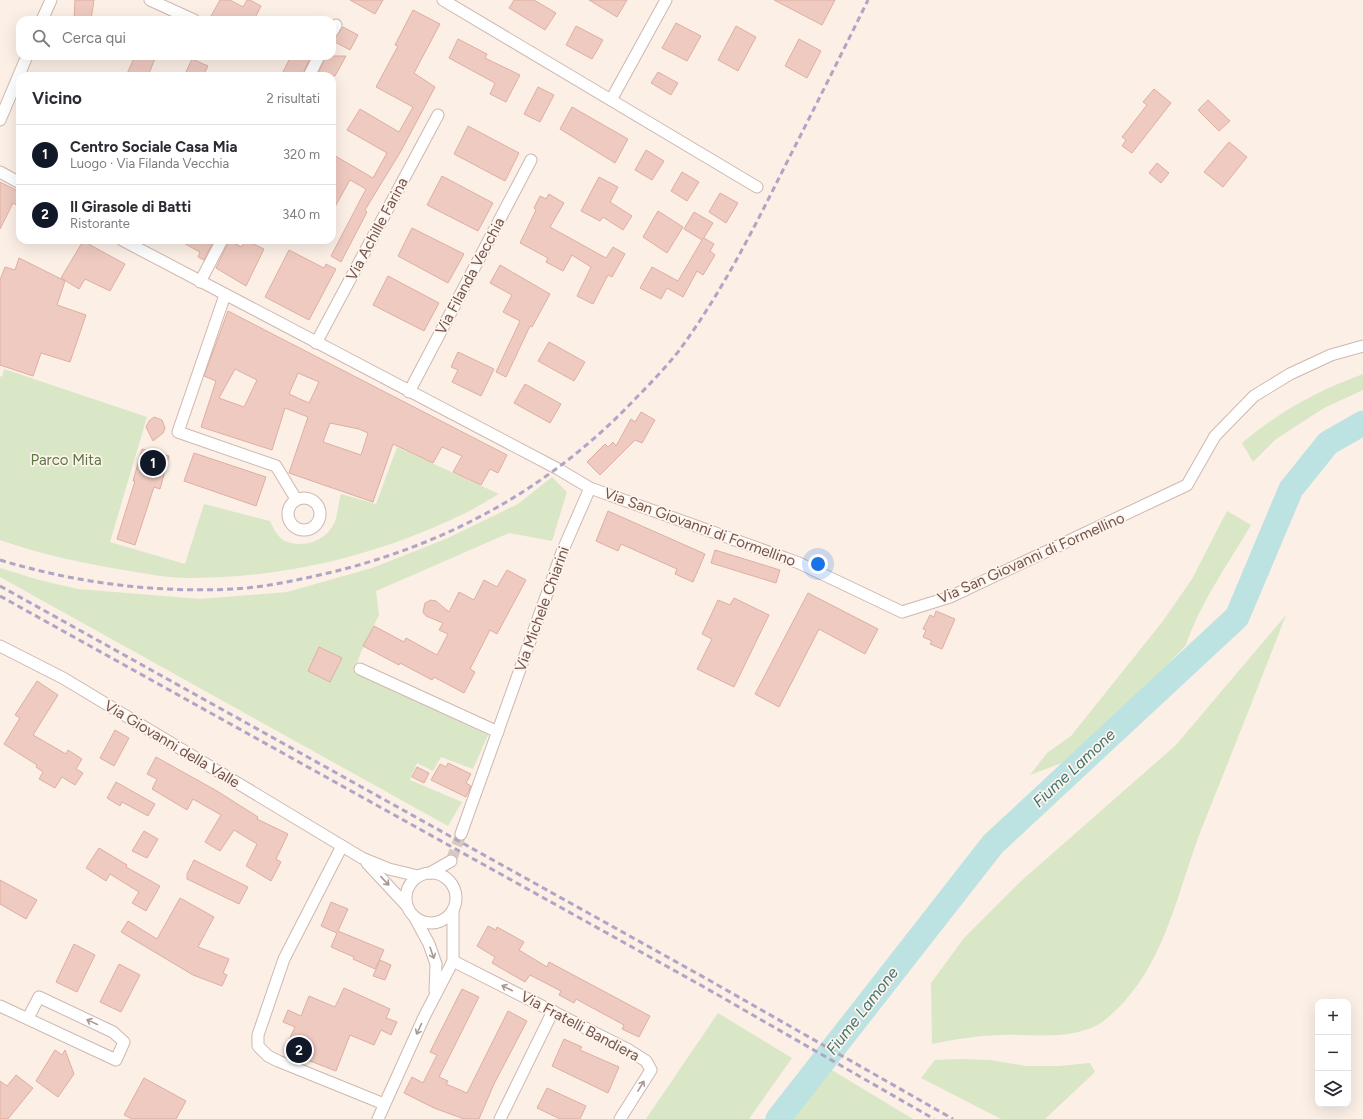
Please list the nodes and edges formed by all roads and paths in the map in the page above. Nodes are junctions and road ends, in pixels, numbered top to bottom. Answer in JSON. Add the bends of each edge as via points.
{"nodes":[{"id":1,"x":51,"y":0,"type":"edge"},
{"id":2,"x":150,"y":0,"type":"edge"},
{"id":3,"x":443,"y":0,"type":"edge"},
{"id":4,"x":666,"y":0,"type":"edge"},
{"id":5,"x":44,"y":16,"type":"edge"},
{"id":6,"x":185,"y":16,"type":"edge"},
{"id":7,"x":25,"y":60,"type":"edge"},
{"id":8,"x":317,"y":60,"type":"edge"},
{"id":9,"x":20,"y":72,"type":"edge"},
{"id":10,"x":311,"y":72,"type":"edge"},
{"id":11,"x":16,"y":82,"type":"edge"},
{"id":12,"x":611,"y":100,"type":"junction"},
{"id":13,"x":438,"y":115,"type":"dead end"},
{"id":14,"x":0,"y":120,"type":"edge"},
{"id":15,"x":531,"y":160,"type":"dead end"},
{"id":16,"x":0,"y":172,"type":"edge"},
{"id":17,"x":16,"y":181,"type":"edge"},
{"id":18,"x":757,"y":187,"type":"dead end"},
{"id":19,"x":129,"y":244,"type":"edge"},
{"id":20,"x":220,"y":244,"type":"edge"},
{"id":21,"x":200,"y":282,"type":"junction"},
{"id":22,"x":225,"y":295,"type":"junction"},
{"id":23,"x":316,"y":343,"type":"junction"},
{"id":24,"x":1363,"y":346,"type":"edge"},
{"id":25,"x":409,"y":392,"type":"junction"},
{"id":26,"x":590,"y":488,"type":"junction"},
{"id":27,"x":296,"y":498,"type":"dead end"},
{"id":28,"x":0,"y":646,"type":"edge"},
{"id":29,"x":360,"y":669,"type":"dead end"},
{"id":30,"x":498,"y":732,"type":"junction"},
{"id":31,"x":461,"y":834,"type":"tunnel mouth"},
{"id":32,"x":342,"y":846,"type":"junction"},
{"id":33,"x":362,"y":858,"type":"junction"},
{"id":34,"x":430,"y":873,"type":"junction"},
{"id":35,"x":418,"y":876,"type":"junction"},
{"id":36,"x":449,"y":881,"type":"junction"},
{"id":37,"x":407,"y":906,"type":"junction"},
{"id":38,"x":452,"y":910,"type":"junction"},
{"id":39,"x":415,"y":918,"type":"junction"},
{"id":40,"x":453,"y":960,"type":"junction"},
{"id":41,"x":435,"y":993,"type":"junction"},
{"id":42,"x":0,"y":1006,"type":"edge"},
{"id":43,"x":553,"y":1011,"type":"junction"},
{"id":44,"x":28,"y":1018,"type":"junction"},
{"id":45,"x":384,"y":1104,"type":"junction"},
{"id":46,"x":378,"y":1119,"type":"edge"},
{"id":47,"x":500,"y":1119,"type":"edge"},
{"id":48,"x":620,"y":1119,"type":"edge"}],
"edges":[{"from":1,"to":5,"type":"street"},
{"from":2,"to":6,"type":"street"},
{"from":3,"to":12,"type":"street"},
{"from":4,"to":12,"type":"street"},
{"from":7,"to":9,"type":"street"},
{"from":8,"to":10,"type":"street"},
{"from":11,"to":14,"type":"street"},
{"from":12,"to":18,"type":"street"},
{"from":13,"to":23,"type":"street","name":"Via Achille Farina"},
{"from":15,"to":25,"type":"street","name":"Via Filanda Vecchia"},
{"from":16,"to":17,"type":"street"},
{"from":19,"to":21,"type":"street"},
{"from":20,"to":21,"type":"street"},
{"from":21,"to":22,"type":"street"},
{"from":22,"to":23,"type":"street"},
{"from":22,"to":27,"type":"street","via":[[178,432],[276,466]]},
{"from":23,"to":25,"type":"street"},
{"from":24,"to":26,"type":"street","name":"Via San Giovanni di Formellino","via":[[1331,356],[1290,374],[1254,396],[1215,436],[1187,485],[950,597],[902,612],[799,563]]},
{"from":25,"to":26,"type":"street"},
{"from":26,"to":30,"type":"street","name":"Via Michele Chiarini","via":[[562,552]]},
{"from":28,"to":32,"type":"street","name":"Via Giovanni della Valle","via":[[63,678]]},
{"from":29,"to":30,"type":"street"},
{"from":30,"to":31,"type":"street","name":"Via Michele Chiarini"},
{"from":32,"to":33,"type":"street","name":"Via Giovanni della Valle"},
{"from":32,"to":45,"type":"street","via":[[284,959],[258,1035],[258,1046],[278,1061]]},
{"from":33,"to":35,"type":"street","name":"Via Giovanni della Valle"},
{"from":33,"to":37,"type":"street","name":"Via Giovanni della Valle","one_way":true},
{"from":34,"to":35,"type":"street"},
{"from":34,"to":36,"type":"street"},
{"from":34,"to":36,"type":"street","via":[[451,861]]},
{"from":35,"to":37,"type":"street","via":[[407,889]]},
{"from":36,"to":38,"type":"street","via":[[456,895]]},
{"from":37,"to":39,"type":"street"},
{"from":38,"to":39,"type":"street","via":[[447,917],[432,923]]},
{"from":38,"to":40,"type":"street"},
{"from":39,"to":41,"type":"street","one_way":true,"via":[[436,964]]},
{"from":40,"to":41,"type":"street"},
{"from":43,"to":40,"type":"street","name":"Via Fratelli Bandiera","one_way":true},
{"from":41,"to":45,"type":"street","one_way":true},
{"from":42,"to":44,"type":"street"},
{"from":43,"to":47,"type":"street"},
{"from":48,"to":43,"type":"street","name":"Via Fratelli Bandiera","one_way":true,"via":[[651,1070],[646,1061]]},
{"from":44,"to":44,"type":"street","one_way":true,"via":[[116,1060],[124,1042],[113,1032],[39,997]]},
{"from":45,"to":46,"type":"street"}]}
